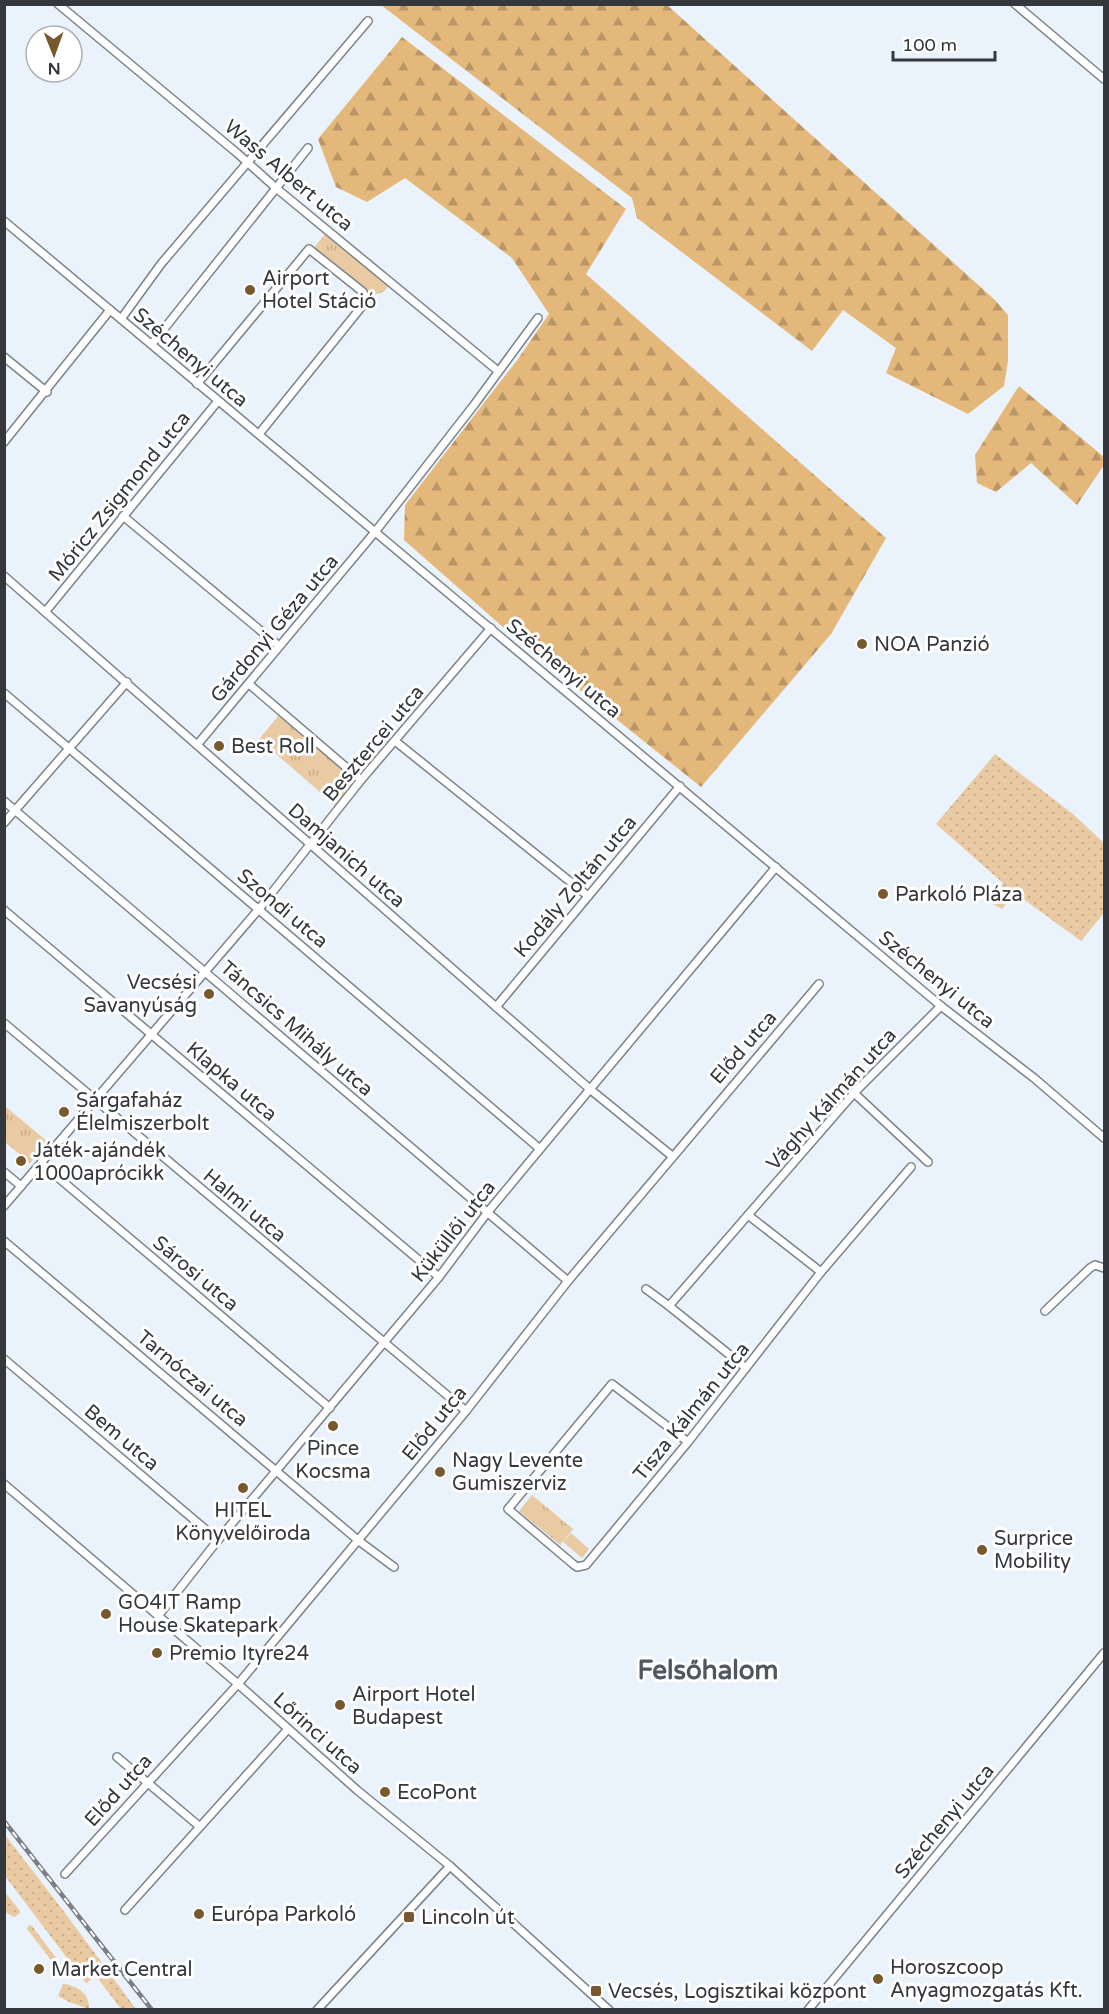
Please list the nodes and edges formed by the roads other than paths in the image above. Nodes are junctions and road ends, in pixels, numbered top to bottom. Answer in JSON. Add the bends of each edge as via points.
{"nodes":[{"id":1,"x":58,"y":4,"type":"edge"},
{"id":2,"x":1016,"y":4,"type":"edge"},
{"id":3,"x":368,"y":21,"type":"dead end"},
{"id":4,"x":1104,"y":79,"type":"edge"},
{"id":5,"x":308,"y":148,"type":"dead end"},
{"id":6,"x":247,"y":162,"type":"junction"},
{"id":7,"x":276,"y":188,"type":"junction"},
{"id":8,"x":4,"y":221,"type":"edge"},
{"id":9,"x":110,"y":310,"type":"junction"},
{"id":10,"x":538,"y":318,"type":"dead end"},
{"id":11,"x":121,"y":319,"type":"junction"},
{"id":12,"x":152,"y":344,"type":"junction"},
{"id":13,"x":4,"y":357,"type":"edge"},
{"id":14,"x":498,"y":370,"type":"junction"},
{"id":15,"x":197,"y":384,"type":"junction"},
{"id":16,"x":46,"y":392,"type":"junction"},
{"id":17,"x":218,"y":401,"type":"junction"},
{"id":18,"x":259,"y":435,"type":"junction"},
{"id":19,"x":6,"y":439,"type":"edge"},
{"id":20,"x":123,"y":516,"type":"junction"},
{"id":21,"x":375,"y":532,"type":"junction"},
{"id":22,"x":4,"y":576,"type":"edge"},
{"id":23,"x":46,"y":611,"type":"junction"},
{"id":24,"x":491,"y":628,"type":"junction"},
{"id":25,"x":279,"y":646,"type":"junction"},
{"id":26,"x":127,"y":682,"type":"junction"},
{"id":27,"x":249,"y":684,"type":"junction"},
{"id":28,"x":4,"y":693,"type":"edge"},
{"id":29,"x":395,"y":741,"type":"junction"},
{"id":30,"x":197,"y":745,"type":"junction"},
{"id":31,"x":69,"y":747,"type":"junction"},
{"id":32,"x":362,"y":780,"type":"junction"},
{"id":33,"x":680,"y":786,"type":"junction"},
{"id":34,"x":4,"y":801,"type":"edge"},
{"id":35,"x":16,"y":810,"type":"junction"},
{"id":36,"x":4,"y":823,"type":"edge"},
{"id":37,"x":310,"y":845,"type":"junction"},
{"id":38,"x":776,"y":867,"type":"junction"},
{"id":39,"x":588,"y":896,"type":"junction"},
{"id":40,"x":259,"y":909,"type":"junction"},
{"id":41,"x":4,"y":910,"type":"edge"},
{"id":42,"x":206,"y":970,"type":"junction"},
{"id":43,"x":819,"y":984,"type":"dead end"},
{"id":44,"x":941,"y":1006,"type":"junction"},
{"id":45,"x":495,"y":1007,"type":"junction"},
{"id":46,"x":4,"y":1023,"type":"edge"},
{"id":47,"x":151,"y":1035,"type":"junction"},
{"id":48,"x":591,"y":1090,"type":"junction"},
{"id":49,"x":854,"y":1093,"type":"junction"},
{"id":50,"x":95,"y":1099,"type":"junction"},
{"id":51,"x":1104,"y":1138,"type":"edge"},
{"id":52,"x":540,"y":1149,"type":"junction"},
{"id":53,"x":672,"y":1156,"type":"junction"},
{"id":54,"x":928,"y":1162,"type":"dead end"},
{"id":55,"x":41,"y":1163,"type":"junction"},
{"id":56,"x":911,"y":1167,"type":"dead end"},
{"id":57,"x":4,"y":1172,"type":"edge"},
{"id":58,"x":21,"y":1186,"type":"junction"},
{"id":59,"x":4,"y":1206,"type":"edge"},
{"id":60,"x":487,"y":1213,"type":"junction"},
{"id":61,"x":748,"y":1215,"type":"junction"},
{"id":62,"x":4,"y":1241,"type":"edge"},
{"id":63,"x":1104,"y":1268,"type":"edge"},
{"id":64,"x":821,"y":1272,"type":"junction"},
{"id":65,"x":439,"y":1277,"type":"junction"},
{"id":66,"x":568,"y":1281,"type":"junction"},
{"id":67,"x":646,"y":1289,"type":"dead end"},
{"id":68,"x":669,"y":1306,"type":"junction"},
{"id":69,"x":1045,"y":1311,"type":"dead end"},
{"id":70,"x":384,"y":1344,"type":"junction"},
{"id":71,"x":4,"y":1359,"type":"edge"},
{"id":72,"x":747,"y":1368,"type":"junction"},
{"id":73,"x":330,"y":1408,"type":"junction"},
{"id":74,"x":466,"y":1411,"type":"junction"},
{"id":75,"x":688,"y":1442,"type":"junction"},
{"id":76,"x":278,"y":1471,"type":"junction"},
{"id":77,"x":4,"y":1484,"type":"edge"},
{"id":78,"x":219,"y":1540,"type":"junction"},
{"id":79,"x":359,"y":1541,"type":"junction"},
{"id":80,"x":394,"y":1567,"type":"dead end"},
{"id":81,"x":158,"y":1616,"type":"junction"},
{"id":82,"x":1104,"y":1653,"type":"edge"},
{"id":83,"x":238,"y":1684,"type":"junction"},
{"id":84,"x":288,"y":1729,"type":"junction"},
{"id":85,"x":117,"y":1757,"type":"dead end"},
{"id":86,"x":147,"y":1781,"type":"junction"},
{"id":87,"x":199,"y":1826,"type":"junction"},
{"id":88,"x":450,"y":1866,"type":"junction"},
{"id":89,"x":65,"y":1874,"type":"dead end"},
{"id":90,"x":125,"y":1910,"type":"dead end"},
{"id":91,"x":317,"y":2010,"type":"edge"},
{"id":92,"x":609,"y":2010,"type":"edge"},
{"id":93,"x":808,"y":2010,"type":"edge"}],
"edges":[{"from":1,"to":6,"type":"street","name":"Wass Albert utca"},
{"from":2,"to":4,"type":"street"},
{"from":3,"to":6,"type":"street"},
{"from":5,"to":7,"type":"street"},
{"from":6,"to":7,"type":"street","name":"Wass Albert utca"},
{"from":6,"to":11,"type":"street","via":[[160,264]]},
{"from":7,"to":12,"type":"street"},
{"from":7,"to":14,"type":"street","name":"Wass Albert utca"},
{"from":8,"to":9,"type":"street","name":"Széchenyi utca"},
{"from":9,"to":11,"type":"street","name":"Széchenyi utca"},
{"from":9,"to":16,"type":"street"},
{"from":10,"to":14,"type":"street","name":"Gárdonyi Géza utca"},
{"from":11,"to":12,"type":"street","name":"Széchenyi utca"},
{"from":12,"to":15,"type":"street","name":"Széchenyi utca"},
{"from":13,"to":16,"type":"street"},
{"from":14,"to":21,"type":"street","name":"Gárdonyi Géza utca"},
{"from":15,"to":17,"type":"street","name":"Széchenyi utca"},
{"from":15,"to":18,"type":"street","via":[[309,249],[363,292],[367,300]]},
{"from":16,"to":19,"type":"street"},
{"from":17,"to":18,"type":"street","name":"Széchenyi utca"},
{"from":17,"to":20,"type":"street","name":"Móricz Zsigmond utca"},
{"from":18,"to":21,"type":"street","name":"Széchenyi utca"},
{"from":20,"to":23,"type":"street","name":"Móricz Zsigmond utca"},
{"from":20,"to":25,"type":"street"},
{"from":21,"to":24,"type":"street","name":"Széchenyi utca"},
{"from":21,"to":25,"type":"street","name":"Gárdonyi Géza utca"},
{"from":22,"to":23,"type":"street","name":"Damjanich utca"},
{"from":23,"to":26,"type":"street","name":"Damjanich utca"},
{"from":24,"to":29,"type":"street","name":"Besztercei utca"},
{"from":24,"to":33,"type":"street","name":"Széchenyi utca"},
{"from":25,"to":27,"type":"street","name":"Gárdonyi Géza utca"},
{"from":26,"to":30,"type":"street","name":"Damjanich utca"},
{"from":26,"to":31,"type":"street"},
{"from":27,"to":30,"type":"street","name":"Gárdonyi Géza utca"},
{"from":27,"to":32,"type":"street"},
{"from":28,"to":31,"type":"street","name":"Szondi utca"},
{"from":29,"to":32,"type":"street","name":"Besztercei utca"},
{"from":29,"to":39,"type":"street"},
{"from":30,"to":37,"type":"street","name":"Damjanich utca"},
{"from":31,"to":35,"type":"street"},
{"from":31,"to":40,"type":"street","name":"Szondi utca"},
{"from":32,"to":37,"type":"street","name":"Besztercei utca"},
{"from":33,"to":38,"type":"street","name":"Széchenyi utca"},
{"from":33,"to":39,"type":"street","name":"Kodály Zoltán utca"},
{"from":34,"to":35,"type":"street","name":"Táncsics Mihály utca"},
{"from":35,"to":36,"type":"street"},
{"from":35,"to":42,"type":"street","name":"Táncsics Mihály utca"},
{"from":37,"to":40,"type":"street","name":"Besztercei utca"},
{"from":37,"to":45,"type":"street","name":"Damjanich utca"},
{"from":38,"to":44,"type":"street","name":"Széchenyi utca"},
{"from":38,"to":48,"type":"street","name":"Küküllői utca"},
{"from":39,"to":45,"type":"street","name":"Kodály Zoltán utca"},
{"from":40,"to":42,"type":"street","name":"Besztercei utca"},
{"from":40,"to":52,"type":"street","name":"Szondi utca"},
{"from":41,"to":47,"type":"street","name":"Klapka utca"},
{"from":42,"to":47,"type":"street","name":"Besztercei utca"},
{"from":42,"to":60,"type":"street","name":"Táncsics Mihály utca"},
{"from":43,"to":53,"type":"street","name":"Előd utca"},
{"from":44,"to":49,"type":"street","name":"Vághy Kálmán utca"},
{"from":44,"to":51,"type":"street","name":"Széchenyi utca"},
{"from":45,"to":48,"type":"street","name":"Damjanich utca"},
{"from":46,"to":50,"type":"street","name":"Halmi utca"},
{"from":47,"to":50,"type":"street","name":"Besztercei utca"},
{"from":47,"to":65,"type":"street","name":"Klapka utca"},
{"from":48,"to":52,"type":"street","name":"Küküllői utca"},
{"from":48,"to":53,"type":"street","name":"Damjanich utca"},
{"from":49,"to":54,"type":"street"},
{"from":49,"to":61,"type":"street","name":"Vághy Kálmán utca"},
{"from":50,"to":55,"type":"street","name":"Besztercei utca"},
{"from":50,"to":70,"type":"street","name":"Halmi utca"},
{"from":52,"to":60,"type":"street","name":"Küküllői utca"},
{"from":53,"to":66,"type":"street","name":"Előd utca"},
{"from":55,"to":58,"type":"street","name":"Besztercei utca"},
{"from":55,"to":73,"type":"street","name":"Sárosi utca"},
{"from":56,"to":64,"type":"street","name":"Tisza Kálmán utca"},
{"from":57,"to":58,"type":"street"},
{"from":58,"to":59,"type":"street"},
{"from":60,"to":65,"type":"street","name":"Küküllői utca"},
{"from":60,"to":66,"type":"street","name":"Táncsics Mihály utca"},
{"from":61,"to":64,"type":"street"},
{"from":61,"to":68,"type":"street","name":"Vághy Kálmán utca"},
{"from":62,"to":76,"type":"street","name":"Tarnóczai utca"},
{"from":63,"to":69,"type":"street","via":[[1090,1268]]},
{"from":64,"to":72,"type":"street","name":"Tisza Kálmán utca"},
{"from":65,"to":70,"type":"street","name":"Küküllői utca"},
{"from":66,"to":74,"type":"street","name":"Előd utca"},
{"from":67,"to":68,"type":"street"},
{"from":68,"to":72,"type":"street"},
{"from":70,"to":73,"type":"street","name":"Küküllői utca"},
{"from":70,"to":74,"type":"street","name":"Halmi utca"},
{"from":71,"to":78,"type":"street","name":"Bem utca"},
{"from":72,"to":75,"type":"street","name":"Tisza Kálmán utca"},
{"from":73,"to":76,"type":"street","name":"Küküllői utca"},
{"from":74,"to":79,"type":"street","name":"Előd utca"},
{"from":75,"to":75,"type":"street","name":"Tisza Kálmán utca","via":[[582,1567],[573,1564],[508,1509],[612,1384]]},
{"from":76,"to":78,"type":"street","name":"Küküllői utca"},
{"from":76,"to":79,"type":"street","name":"Tarnóczai utca"},
{"from":77,"to":81,"type":"street","name":"Lőrinci utca"},
{"from":78,"to":81,"type":"street","name":"Küküllői utca"},
{"from":79,"to":80,"type":"street","name":"Tarnóczai utca"},
{"from":79,"to":83,"type":"street","name":"Előd utca"},
{"from":81,"to":83,"type":"street","name":"Lőrinci utca"},
{"from":82,"to":93,"type":"street","name":"Széchenyi utca"},
{"from":83,"to":84,"type":"street","name":"Lőrinci utca"},
{"from":83,"to":86,"type":"street","name":"Előd utca"},
{"from":84,"to":87,"type":"street"},
{"from":84,"to":88,"type":"street","name":"Lőrinci utca"},
{"from":85,"to":86,"type":"street"},
{"from":86,"to":87,"type":"street"},
{"from":86,"to":89,"type":"street","name":"Előd utca"},
{"from":87,"to":90,"type":"street"},
{"from":88,"to":91,"type":"street"},
{"from":88,"to":92,"type":"street","name":"Lőrinci utca"}]}
